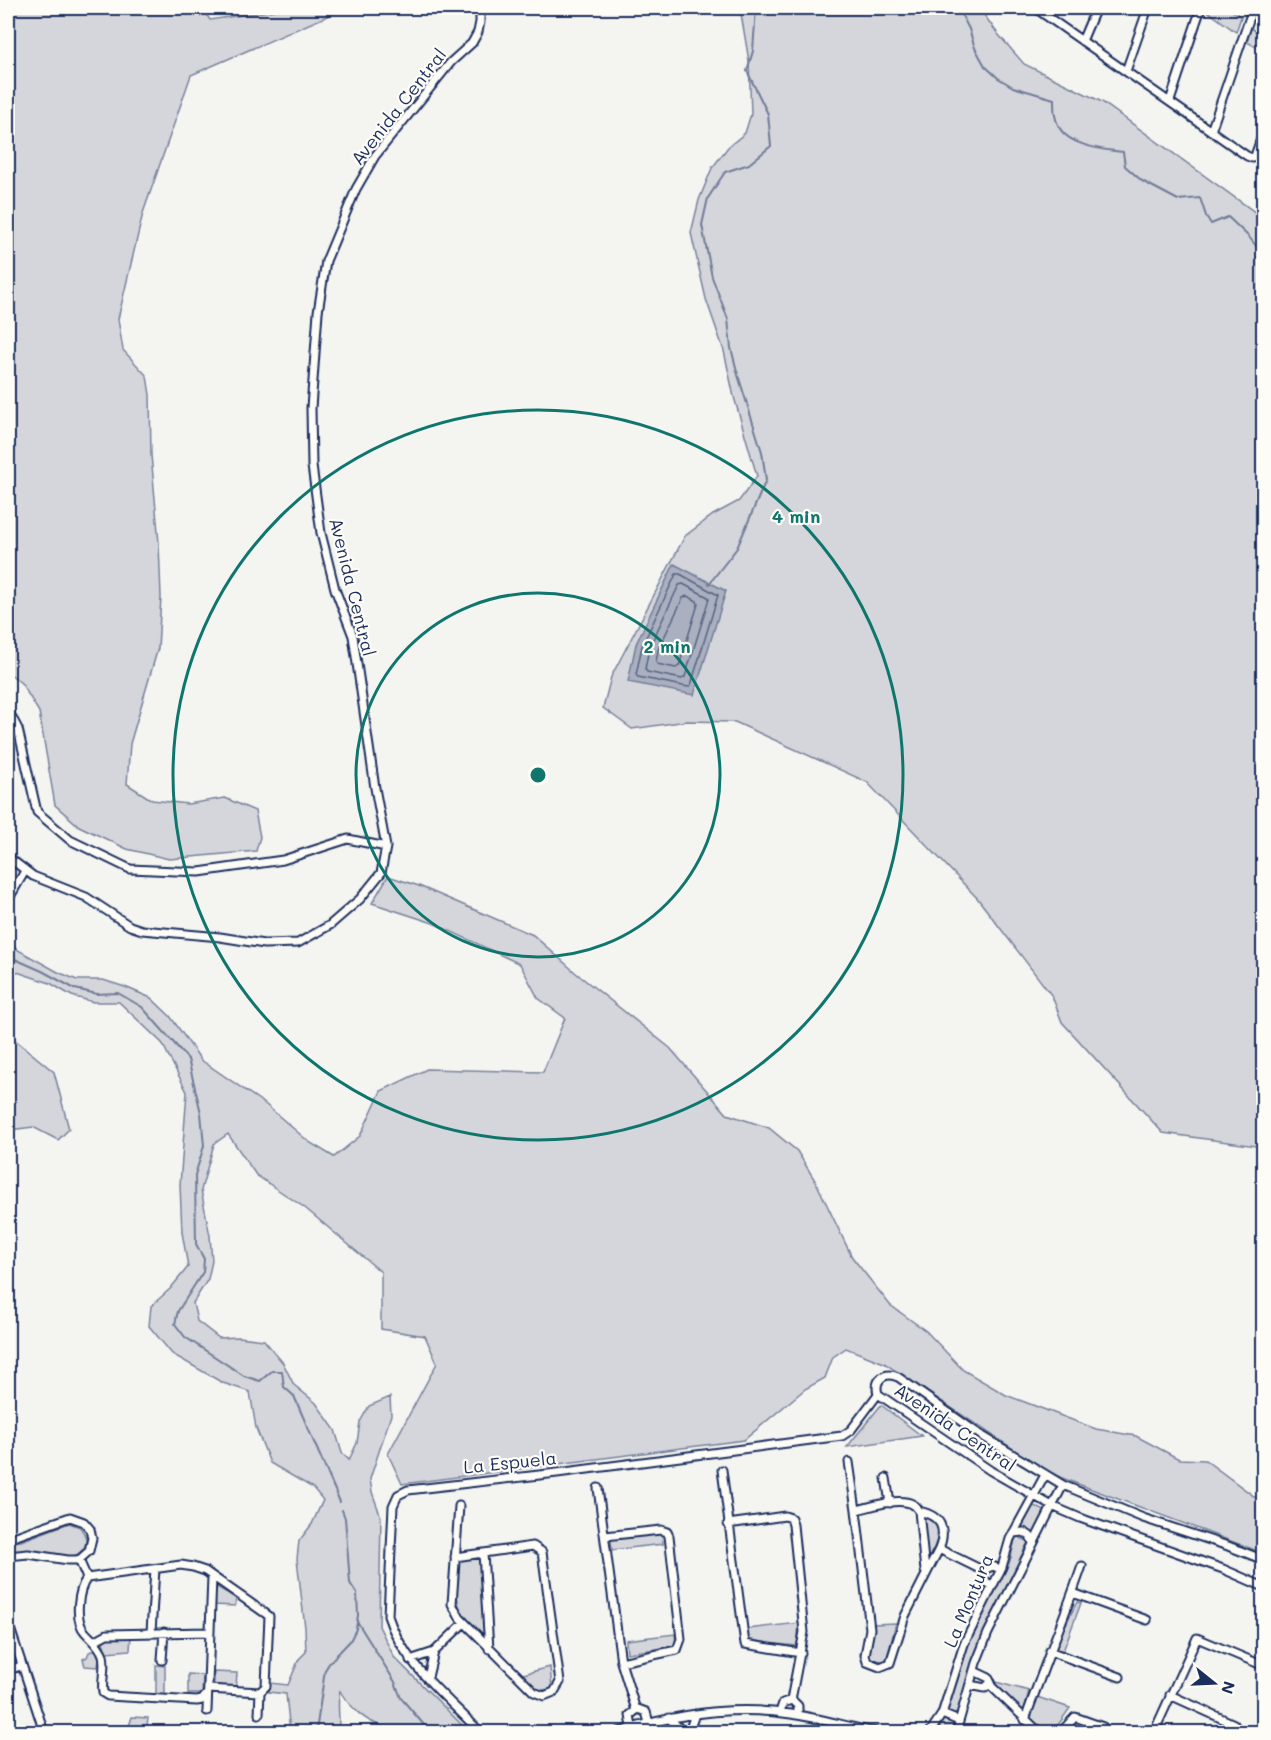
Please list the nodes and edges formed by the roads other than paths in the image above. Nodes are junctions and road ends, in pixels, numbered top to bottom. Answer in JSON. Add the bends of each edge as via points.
{"nodes":[{"id":1,"x":480,"y":8,"type":"edge"},
{"id":2,"x":1035,"y":8,"type":"edge"},
{"id":3,"x":1096,"y":8,"type":"edge"},
{"id":4,"x":1148,"y":8,"type":"edge"},
{"id":5,"x":1201,"y":8,"type":"edge"},
{"id":6,"x":1253,"y":8,"type":"edge"},
{"id":7,"x":1045,"y":11,"type":"edge"},
{"id":8,"x":1082,"y":41,"type":"junction"},
{"id":9,"x":1126,"y":71,"type":"junction"},
{"id":10,"x":1170,"y":102,"type":"junction"},
{"id":11,"x":1263,"y":130,"type":"edge"},
{"id":12,"x":1211,"y":131,"type":"junction"},
{"id":13,"x":8,"y":710,"type":"edge"},
{"id":14,"x":386,"y":847,"type":"junction"},
{"id":15,"x":8,"y":857,"type":"edge"},
{"id":16,"x":25,"y":871,"type":"junction"},
{"id":17,"x":8,"y":900,"type":"edge"},
{"id":18,"x":878,"y":1394,"type":"junction"},
{"id":19,"x":849,"y":1462,"type":"dead end"},
{"id":20,"x":722,"y":1470,"type":"dead end"},
{"id":21,"x":1045,"y":1475,"type":"junction"},
{"id":22,"x":886,"y":1478,"type":"dead end"},
{"id":23,"x":1063,"y":1485,"type":"junction"},
{"id":24,"x":598,"y":1488,"type":"dead end"},
{"id":25,"x":1033,"y":1496,"type":"junction"},
{"id":26,"x":890,"y":1503,"type":"junction"},
{"id":27,"x":459,"y":1506,"type":"dead end"},
{"id":28,"x":1052,"y":1506,"type":"junction"},
{"id":29,"x":856,"y":1510,"type":"junction"},
{"id":30,"x":919,"y":1511,"type":"junction"},
{"id":31,"x":728,"y":1524,"type":"junction"},
{"id":32,"x":1013,"y":1533,"type":"junction"},
{"id":33,"x":605,"y":1536,"type":"junction"},
{"id":34,"x":8,"y":1539,"type":"edge"},
{"id":35,"x":1033,"y":1543,"type":"junction"},
{"id":36,"x":939,"y":1549,"type":"junction"},
{"id":37,"x":483,"y":1553,"type":"junction"},
{"id":38,"x":8,"y":1556,"type":"edge"},
{"id":39,"x":455,"y":1557,"type":"junction"},
{"id":40,"x":79,"y":1560,"type":"junction"},
{"id":41,"x":1263,"y":1560,"type":"edge"},
{"id":42,"x":1082,"y":1566,"type":"dead end"},
{"id":43,"x":155,"y":1569,"type":"junction"},
{"id":44,"x":1001,"y":1569,"type":"junction"},
{"id":45,"x":984,"y":1571,"type":"junction"},
{"id":46,"x":926,"y":1572,"type":"junction"},
{"id":47,"x":212,"y":1577,"type":"junction"},
{"id":48,"x":87,"y":1578,"type":"junction"},
{"id":49,"x":993,"y":1586,"type":"junction"},
{"id":50,"x":1263,"y":1587,"type":"edge"},
{"id":51,"x":1073,"y":1593,"type":"junction"},
{"id":52,"x":1147,"y":1620,"type":"dead end"},
{"id":53,"x":8,"y":1622,"type":"edge"},
{"id":54,"x":464,"y":1623,"type":"junction"},
{"id":55,"x":151,"y":1632,"type":"junction"},
{"id":56,"x":164,"y":1632,"type":"junction"},
{"id":57,"x":209,"y":1632,"type":"junction"},
{"id":58,"x":94,"y":1641,"type":"junction"},
{"id":59,"x":489,"y":1649,"type":"junction"},
{"id":60,"x":1049,"y":1651,"type":"junction"},
{"id":61,"x":434,"y":1652,"type":"junction"},
{"id":62,"x":801,"y":1653,"type":"junction"},
{"id":63,"x":162,"y":1660,"type":"dead end"},
{"id":64,"x":410,"y":1660,"type":"junction"},
{"id":65,"x":621,"y":1662,"type":"junction"},
{"id":66,"x":21,"y":1666,"type":"junction"},
{"id":67,"x":1263,"y":1666,"type":"edge"},
{"id":68,"x":8,"y":1670,"type":"edge"},
{"id":69,"x":974,"y":1671,"type":"junction"},
{"id":70,"x":428,"y":1677,"type":"junction"},
{"id":71,"x":1120,"y":1677,"type":"dead end"},
{"id":72,"x":970,"y":1685,"type":"junction"},
{"id":73,"x":990,"y":1685,"type":"junction"},
{"id":74,"x":208,"y":1691,"type":"junction"},
{"id":75,"x":260,"y":1692,"type":"junction"},
{"id":76,"x":1170,"y":1695,"type":"junction"},
{"id":77,"x":791,"y":1700,"type":"junction"},
{"id":78,"x":636,"y":1710,"type":"junction"},
{"id":79,"x":207,"y":1711,"type":"dead end"},
{"id":80,"x":780,"y":1712,"type":"junction"},
{"id":81,"x":259,"y":1714,"type":"dead end"},
{"id":82,"x":695,"y":1714,"type":"junction"},
{"id":83,"x":942,"y":1714,"type":"junction"},
{"id":84,"x":798,"y":1715,"type":"junction"},
{"id":85,"x":669,"y":1718,"type":"junction"},
{"id":86,"x":1025,"y":1720,"type":"junction"},
{"id":87,"x":959,"y":1721,"type":"junction"},
{"id":88,"x":649,"y":1723,"type":"junction"},
{"id":89,"x":1234,"y":1724,"type":"dead end"},
{"id":90,"x":1103,"y":1727,"type":"dead end"},
{"id":91,"x":632,"y":1728,"type":"junction"},
{"id":92,"x":863,"y":1731,"type":"edge"},
{"id":93,"x":44,"y":1732,"type":"edge"},
{"id":94,"x":480,"y":1732,"type":"edge"},
{"id":95,"x":620,"y":1732,"type":"edge"},
{"id":96,"x":683,"y":1732,"type":"edge"},
{"id":97,"x":688,"y":1732,"type":"edge"},
{"id":98,"x":876,"y":1732,"type":"edge"},
{"id":99,"x":930,"y":1732,"type":"edge"},
{"id":100,"x":956,"y":1732,"type":"edge"},
{"id":101,"x":1039,"y":1732,"type":"edge"},
{"id":102,"x":1061,"y":1732,"type":"edge"},
{"id":103,"x":1154,"y":1732,"type":"edge"}],
"edges":[{"from":1,"to":14,"type":"street","name":"Avenida Central","via":[[478,32],[472,43],[451,62],[375,156],[356,189],[326,261],[318,312],[311,408],[312,466],[321,533],[353,636]]},
{"from":2,"to":7,"type":"street"},
{"from":3,"to":8,"type":"street"},
{"from":4,"to":9,"type":"street"},
{"from":5,"to":10,"type":"street"},
{"from":6,"to":12,"type":"street"},
{"from":7,"to":8,"type":"street"},
{"from":8,"to":9,"type":"street"},
{"from":9,"to":10,"type":"street"},
{"from":10,"to":12,"type":"street"},
{"from":11,"to":12,"type":"street","via":[[1252,158]]},
{"from":13,"to":14,"type":"street","via":[[18,729],[37,812],[70,840],[130,868],[199,872],[283,860],[348,839]]},
{"from":14,"to":16,"type":"street","name":"Avenida Central","via":[[381,873],[360,899],[330,925],[298,943],[264,944],[142,930],[86,897]]},
{"from":15,"to":16,"type":"street","name":"Avenida Central"},
{"from":16,"to":17,"type":"street"},
{"from":18,"to":21,"type":"street","name":"Avenida Central","via":[[880,1379],[895,1375]]},
{"from":18,"to":25,"type":"street","name":"Avenida Central"},
{"from":18,"to":64,"type":"street","name":"La Espuela","via":[[842,1436],[404,1491],[395,1498],[393,1506],[388,1616]]},
{"from":19,"to":29,"type":"street"},
{"from":20,"to":31,"type":"street"},
{"from":21,"to":23,"type":"street","name":"Avenida Central"},
{"from":21,"to":25,"type":"street","name":"La Montura"},
{"from":22,"to":26,"type":"street"},
{"from":23,"to":28,"type":"street","name":"La Montura"},
{"from":23,"to":41,"type":"street","name":"Avenida Central"},
{"from":24,"to":33,"type":"street"},
{"from":25,"to":28,"type":"street","name":"Avenida Central"},
{"from":25,"to":32,"type":"street","name":"La Montura"},
{"from":26,"to":29,"type":"street"},
{"from":26,"to":30,"type":"street","via":[[904,1501]]},
{"from":27,"to":39,"type":"street"},
{"from":28,"to":35,"type":"street","name":"La Montura"},
{"from":28,"to":50,"type":"street","name":"Avenida Central"},
{"from":29,"to":46,"type":"street","via":[[870,1629],[867,1662],[880,1667],[890,1663],[905,1616]]},
{"from":30,"to":36,"type":"street","via":[[941,1524]]},
{"from":30,"to":46,"type":"street"},
{"from":31,"to":62,"type":"street","via":[[745,1644]]},
{"from":31,"to":62,"type":"street","via":[[791,1518],[803,1614]]},
{"from":32,"to":35,"type":"street","via":[[1024,1532]]},
{"from":32,"to":44,"type":"street","name":"La Montura"},
{"from":33,"to":65,"type":"street"},
{"from":33,"to":65,"type":"street","via":[[661,1530],[669,1536],[680,1646],[677,1650]]},
{"from":34,"to":40,"type":"street","via":[[65,1517],[75,1517],[87,1525],[92,1538],[89,1551]]},
{"from":35,"to":69,"type":"street","name":"La Montura","via":[[988,1633]]},
{"from":36,"to":45,"type":"street"},
{"from":36,"to":46,"type":"street"},
{"from":37,"to":39,"type":"street"},
{"from":37,"to":59,"type":"street"},
{"from":37,"to":59,"type":"street","via":[[532,1546],[542,1552],[559,1686],[551,1694],[537,1694]]},
{"from":38,"to":40,"type":"street","via":[[28,1554]]},
{"from":39,"to":54,"type":"street","via":[[452,1604]]},
{"from":40,"to":48,"type":"street"},
{"from":42,"to":51,"type":"street"},
{"from":43,"to":47,"type":"street","via":[[187,1565]]},
{"from":43,"to":48,"type":"street"},
{"from":43,"to":55,"type":"street"},
{"from":44,"to":45,"type":"street","via":[[988,1566]]},
{"from":44,"to":49,"type":"street","name":"La Montura"},
{"from":45,"to":49,"type":"street","via":[[983,1580]]},
{"from":47,"to":57,"type":"street"},
{"from":47,"to":75,"type":"street","via":[[269,1616],[267,1686]]},
{"from":48,"to":58,"type":"street","via":[[80,1593],[80,1620]]},
{"from":49,"to":83,"type":"street","name":"La Montura","via":[[964,1644]]},
{"from":51,"to":52,"type":"street"},
{"from":51,"to":60,"type":"street"},
{"from":53,"to":66,"type":"street"},
{"from":54,"to":59,"type":"street"},
{"from":54,"to":61,"type":"street"},
{"from":55,"to":56,"type":"street"},
{"from":55,"to":58,"type":"street","via":[[106,1634]]},
{"from":56,"to":57,"type":"street"},
{"from":56,"to":63,"type":"street"},
{"from":57,"to":74,"type":"street"},
{"from":58,"to":74,"type":"street","via":[[103,1658],[103,1693],[108,1696],[197,1701]]},
{"from":60,"to":71,"type":"street"},
{"from":60,"to":86,"type":"street"},
{"from":61,"to":64,"type":"street"},
{"from":61,"to":70,"type":"street"},
{"from":62,"to":77,"type":"street"},
{"from":64,"to":70,"type":"street","name":"La Espuela"},
{"from":65,"to":78,"type":"street"},
{"from":66,"to":68,"type":"street"},
{"from":66,"to":93,"type":"street"},
{"from":67,"to":76,"type":"street","via":[[1197,1638]]},
{"from":69,"to":72,"type":"street","name":"La Montura"},
{"from":69,"to":73,"type":"street","via":[[988,1678]]},
{"from":70,"to":94,"type":"street","name":"La Espuela"},
{"from":72,"to":73,"type":"street"},
{"from":72,"to":87,"type":"street","name":"La Montura"},
{"from":73,"to":86,"type":"street"},
{"from":74,"to":75,"type":"street"},
{"from":74,"to":79,"type":"street"},
{"from":75,"to":81,"type":"street"},
{"from":76,"to":89,"type":"street"},
{"from":76,"to":103,"type":"street"},
{"from":77,"to":80,"type":"street","via":[[783,1703]]},
{"from":77,"to":84,"type":"street","via":[[798,1704]]},
{"from":78,"to":88,"type":"street","via":[[646,1712]]},
{"from":78,"to":91,"type":"street","via":[[630,1715]]},
{"from":80,"to":82,"type":"street"},
{"from":80,"to":84,"type":"street"},
{"from":82,"to":85,"type":"street"},
{"from":82,"to":97,"type":"street"},
{"from":83,"to":87,"type":"street"},
{"from":83,"to":99,"type":"street","name":"La Montura"},
{"from":84,"to":92,"type":"street"},
{"from":85,"to":88,"type":"street"},
{"from":85,"to":96,"type":"street"},
{"from":86,"to":101,"type":"street"},
{"from":87,"to":100,"type":"street","name":"La Montura"},
{"from":88,"to":91,"type":"street"},
{"from":90,"to":102,"type":"street","via":[[1075,1717]]},
{"from":91,"to":95,"type":"street"},
{"from":92,"to":98,"type":"street"}]}
